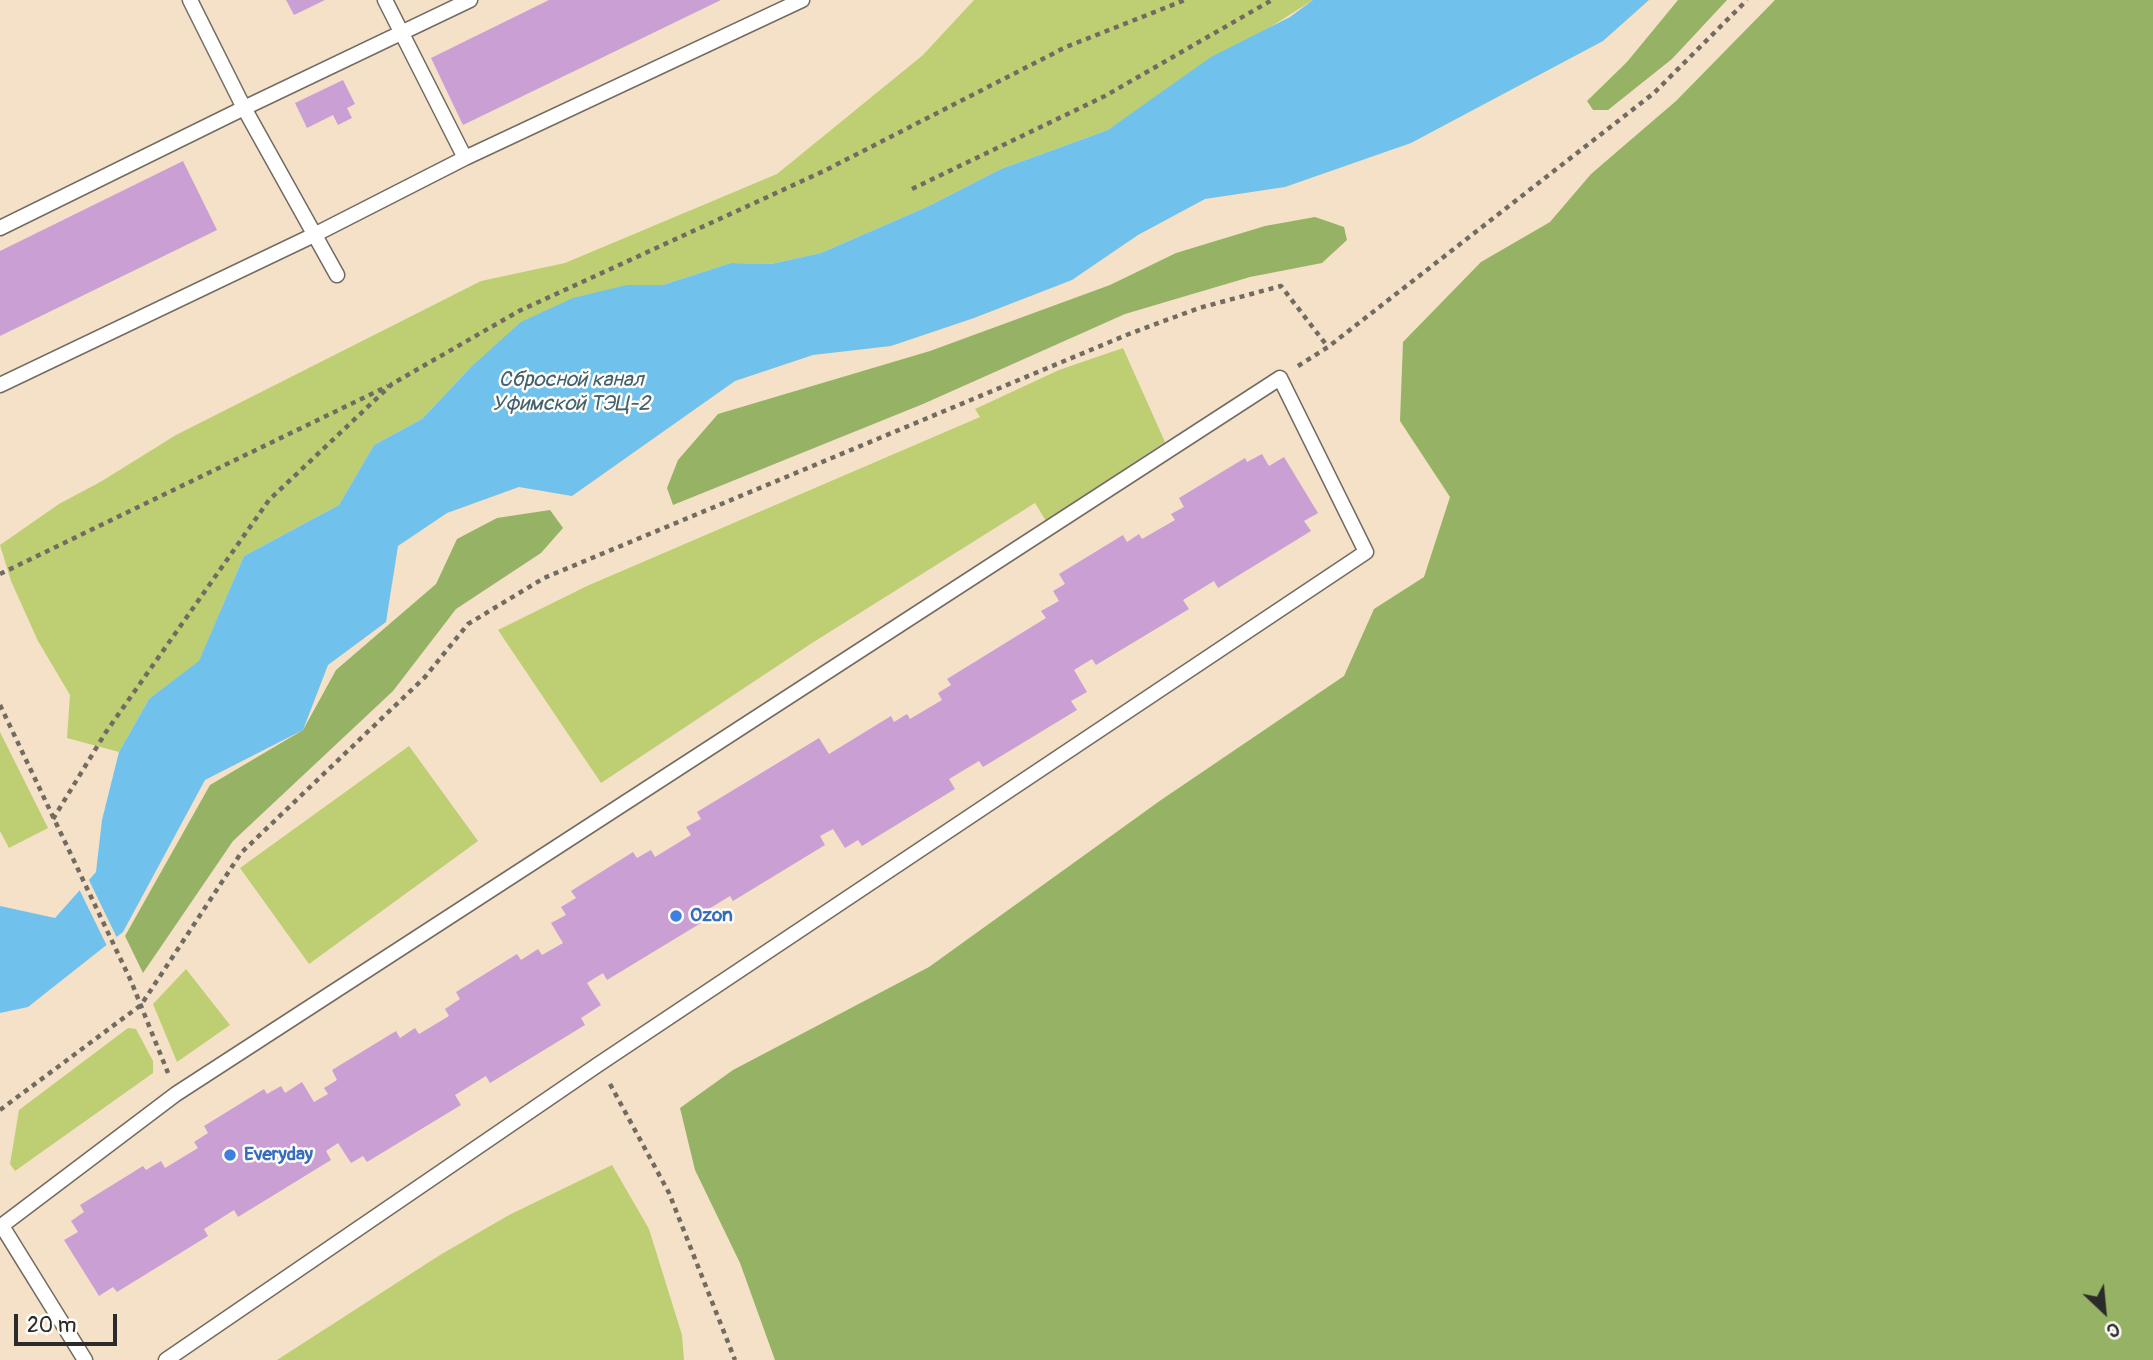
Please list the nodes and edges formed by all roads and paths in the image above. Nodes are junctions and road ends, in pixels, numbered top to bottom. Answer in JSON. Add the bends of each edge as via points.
{"nodes":[{"id":1,"x":190,"y":0,"type":"edge"},
{"id":2,"x":385,"y":0,"type":"edge"},
{"id":3,"x":470,"y":0,"type":"edge"},
{"id":4,"x":802,"y":0,"type":"edge"},
{"id":5,"x":1185,"y":0,"type":"edge"},
{"id":6,"x":1272,"y":0,"type":"edge"},
{"id":7,"x":1747,"y":0,"type":"edge"},
{"id":8,"x":401,"y":32,"type":"junction"},
{"id":9,"x":244,"y":108,"type":"junction"},
{"id":10,"x":465,"y":158,"type":"junction"},
{"id":11,"x":912,"y":189,"type":"dead end"},
{"id":12,"x":0,"y":228,"type":"edge"},
{"id":13,"x":314,"y":235,"type":"junction"},
{"id":14,"x":337,"y":275,"type":"dead end"},
{"id":15,"x":1328,"y":348,"type":"junction"},
{"id":16,"x":1280,"y":378,"type":"junction"},
{"id":17,"x":391,"y":384,"type":"junction"},
{"id":18,"x":0,"y":385,"type":"edge"},
{"id":19,"x":0,"y":574,"type":"edge"},
{"id":20,"x":0,"y":705,"type":"edge"},
{"id":21,"x":54,"y":822,"type":"junction"},
{"id":22,"x":141,"y":1005,"type":"junction"},
{"id":23,"x":598,"y":1064,"type":"junction"},
{"id":24,"x":176,"y":1094,"type":"junction"},
{"id":25,"x":0,"y":1110,"type":"edge"},
{"id":26,"x":1,"y":1226,"type":"edge"},
{"id":27,"x":85,"y":1360,"type":"edge"},
{"id":28,"x":166,"y":1360,"type":"edge"},
{"id":29,"x":735,"y":1360,"type":"edge"}],
"edges":[{"from":1,"to":9,"type":"lane"},
{"from":2,"to":8,"type":"lane"},
{"from":3,"to":8,"type":"lane"},
{"from":4,"to":10,"type":"lane"},
{"from":5,"to":17,"type":"path","via":[[1066,47],[824,171],[519,311]]},
{"from":6,"to":11,"type":"path","via":[[1105,96]]},
{"from":7,"to":15,"type":"path","via":[[1654,93]]},
{"from":8,"to":9,"type":"lane"},
{"from":8,"to":10,"type":"lane"},
{"from":9,"to":12,"type":"lane"},
{"from":9,"to":13,"type":"lane"},
{"from":10,"to":13,"type":"lane"},
{"from":13,"to":14,"type":"lane"},
{"from":13,"to":18,"type":"lane"},
{"from":15,"to":16,"type":"path"},
{"from":15,"to":22,"type":"path","via":[[1281,286],[1199,308],[544,578],[468,624],[425,677],[241,853]]},
{"from":16,"to":23,"type":"lane","via":[[1366,552]]},
{"from":16,"to":24,"type":"lane"},
{"from":17,"to":19,"type":"path"},
{"from":17,"to":21,"type":"path","via":[[269,500],[106,732]]},
{"from":20,"to":21,"type":"path"},
{"from":21,"to":22,"type":"path"},
{"from":22,"to":24,"type":"path"},
{"from":22,"to":25,"type":"path"},
{"from":23,"to":28,"type":"lane"},
{"from":23,"to":29,"type":"path","via":[[669,1193]]},
{"from":24,"to":26,"type":"lane"},
{"from":26,"to":27,"type":"lane"}]}
